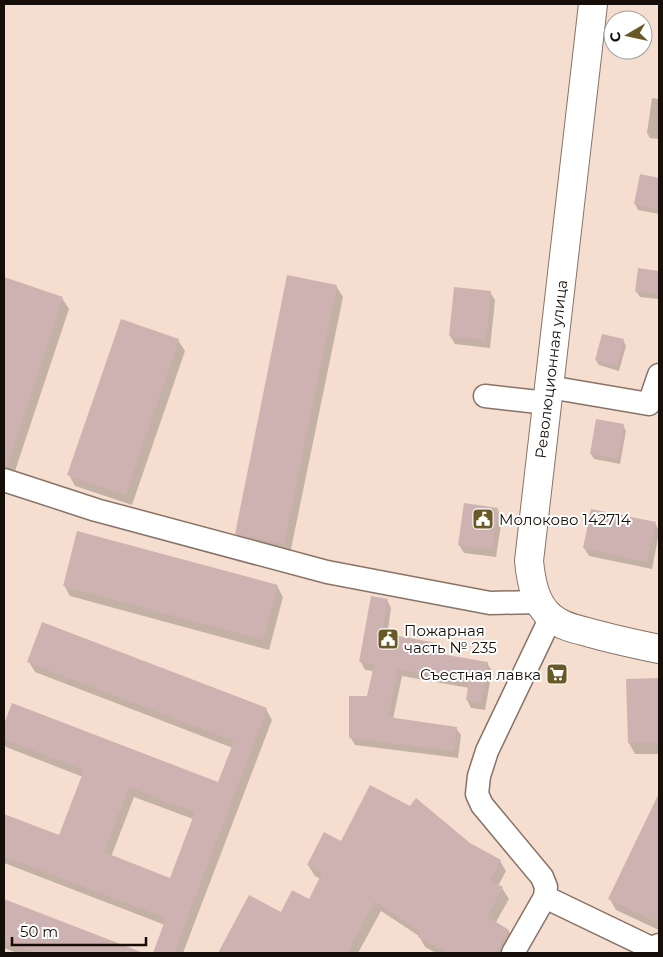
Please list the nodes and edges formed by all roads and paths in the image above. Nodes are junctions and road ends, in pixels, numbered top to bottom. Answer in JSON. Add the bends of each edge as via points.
{"nodes":[{"id":1,"x":593,"y":4,"type":"edge"},
{"id":2,"x":659,"y":375,"type":"edge"},
{"id":3,"x":548,"y":395,"type":"junction"},
{"id":4,"x":485,"y":396,"type":"dead end"},
{"id":5,"x":4,"y":480,"type":"edge"},
{"id":6,"x":545,"y":610,"type":"junction"},
{"id":7,"x":659,"y":649,"type":"edge"},
{"id":8,"x":546,"y":898,"type":"junction"},
{"id":9,"x":659,"y":945,"type":"edge"},
{"id":10,"x":513,"y":953,"type":"edge"}],
"edges":[{"from":1,"to":3,"type":"main road","name":"Революционная улица"},
{"from":2,"to":3,"type":"street","via":[[649,404]]},
{"from":3,"to":4,"type":"street"},
{"from":3,"to":6,"type":"main road","name":"Революционная улица","via":[[529,561],[532,583]]},
{"from":5,"to":6,"type":"street","via":[[96,510],[328,572],[490,603]]},
{"from":6,"to":7,"type":"main road","via":[[569,627]]},
{"from":6,"to":8,"type":"street","via":[[488,751],[479,776],[477,794],[482,805],[542,877]]},
{"from":8,"to":9,"type":"street","via":[[651,948]]},
{"from":8,"to":10,"type":"street"}]}
